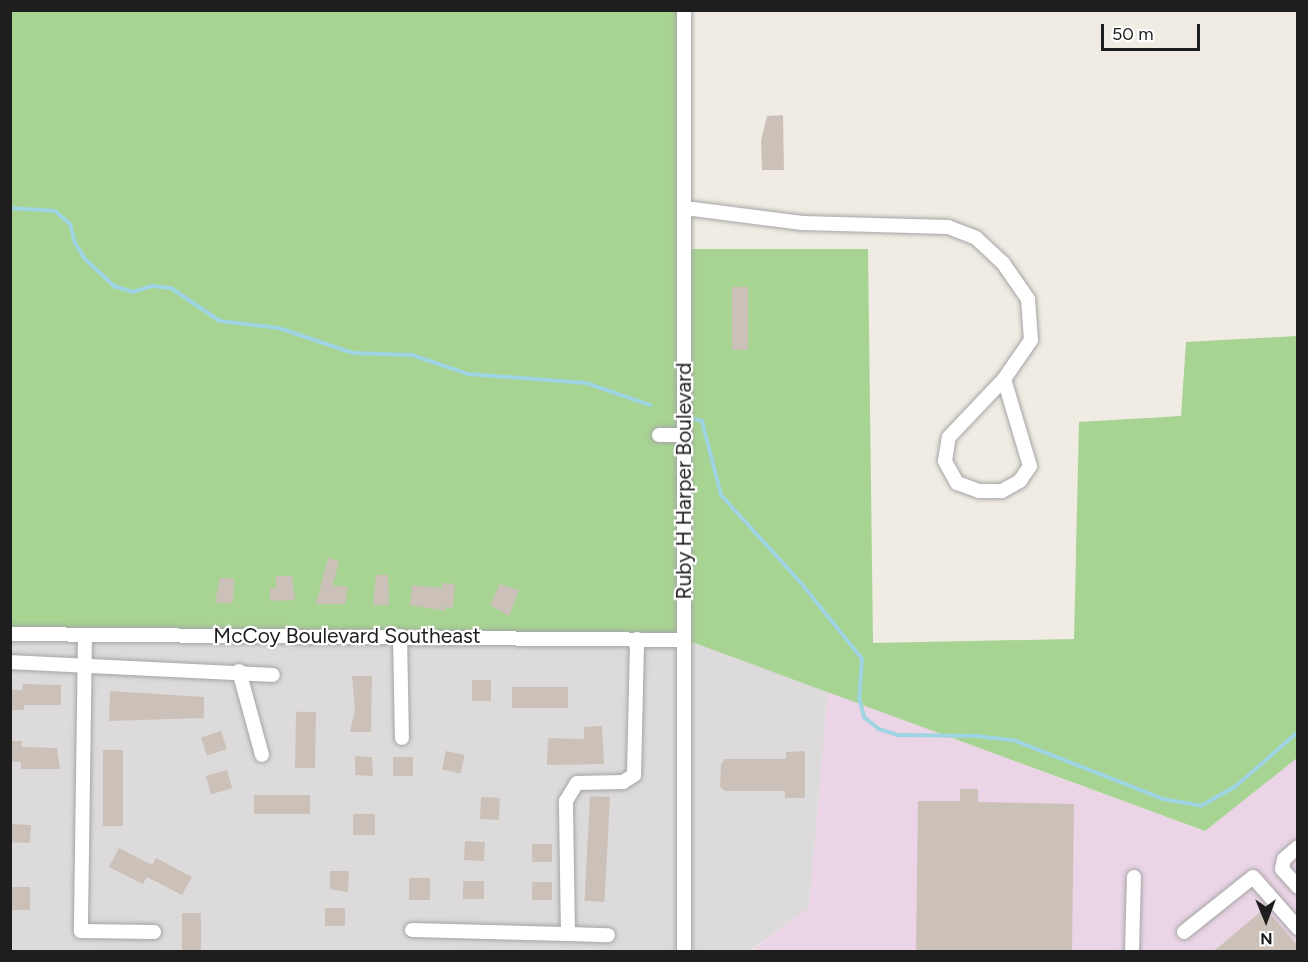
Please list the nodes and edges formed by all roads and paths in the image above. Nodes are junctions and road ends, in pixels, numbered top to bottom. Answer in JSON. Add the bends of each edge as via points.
{"nodes":[{"id":1,"x":684,"y":10,"type":"edge"},
{"id":2,"x":684,"y":211,"type":"junction"},
{"id":3,"x":1004,"y":379,"type":"junction"},
{"id":4,"x":659,"y":435,"type":"dead end"},
{"id":5,"x":684,"y":435,"type":"junction"},
{"id":6,"x":10,"y":634,"type":"edge"},
{"id":7,"x":85,"y":635,"type":"junction"},
{"id":8,"x":400,"y":636,"type":"junction"},
{"id":9,"x":637,"y":639,"type":"junction"},
{"id":10,"x":684,"y":640,"type":"junction"},
{"id":11,"x":10,"y":662,"type":"edge"},
{"id":12,"x":85,"y":664,"type":"junction"},
{"id":13,"x":239,"y":671,"type":"junction"},
{"id":14,"x":273,"y":675,"type":"dead end"},
{"id":15,"x":402,"y":738,"type":"dead end"},
{"id":16,"x":262,"y":755,"type":"dead end"},
{"id":17,"x":1298,"y":847,"type":"edge"},
{"id":18,"x":1134,"y":877,"type":"dead end"},
{"id":19,"x":1298,"y":887,"type":"edge"},
{"id":20,"x":1298,"y":928,"type":"edge"},
{"id":21,"x":412,"y":930,"type":"dead end"},
{"id":22,"x":154,"y":932,"type":"dead end"},
{"id":23,"x":1184,"y":932,"type":"dead end"},
{"id":24,"x":568,"y":934,"type":"junction"},
{"id":25,"x":608,"y":935,"type":"dead end"},
{"id":26,"x":684,"y":951,"type":"edge"},
{"id":27,"x":1132,"y":951,"type":"edge"}],
"edges":[{"from":1,"to":2,"type":"street","name":"Ruby H Harper Boulevard"},
{"from":2,"to":3,"type":"street","via":[[802,223],[948,227],[976,238],[1003,263],[1028,299],[1031,340]]},
{"from":2,"to":5,"type":"street","name":"Ruby H Harper Boulevard"},
{"from":3,"to":3,"type":"street","via":[[949,437],[945,461],[957,483],[979,491],[1002,491],[1020,481],[1030,466],[1027,444]]},
{"from":4,"to":5,"type":"street"},
{"from":5,"to":10,"type":"street","name":"Ruby H Harper Boulevard"},
{"from":6,"to":7,"type":"street","name":"McCoy Boulevard Southeast"},
{"from":7,"to":8,"type":"street","name":"McCoy Boulevard Southeast"},
{"from":7,"to":12,"type":"street"},
{"from":8,"to":9,"type":"street","name":"McCoy Boulevard Southeast"},
{"from":8,"to":15,"type":"street"},
{"from":9,"to":10,"type":"street","name":"McCoy Boulevard Southeast"},
{"from":9,"to":24,"type":"street","via":[[634,775],[623,782],[577,783],[566,801]]},
{"from":10,"to":26,"type":"street","name":"Ruby H Harper Boulevard"},
{"from":11,"to":12,"type":"street"},
{"from":12,"to":13,"type":"street"},
{"from":12,"to":22,"type":"street","via":[[81,931]]},
{"from":13,"to":14,"type":"street"},
{"from":13,"to":16,"type":"street"},
{"from":17,"to":19,"type":"street","via":[[1284,859],[1282,869]]},
{"from":18,"to":27,"type":"street"},
{"from":20,"to":23,"type":"street","via":[[1253,878]]},
{"from":21,"to":24,"type":"street"},
{"from":24,"to":25,"type":"street"}]}
